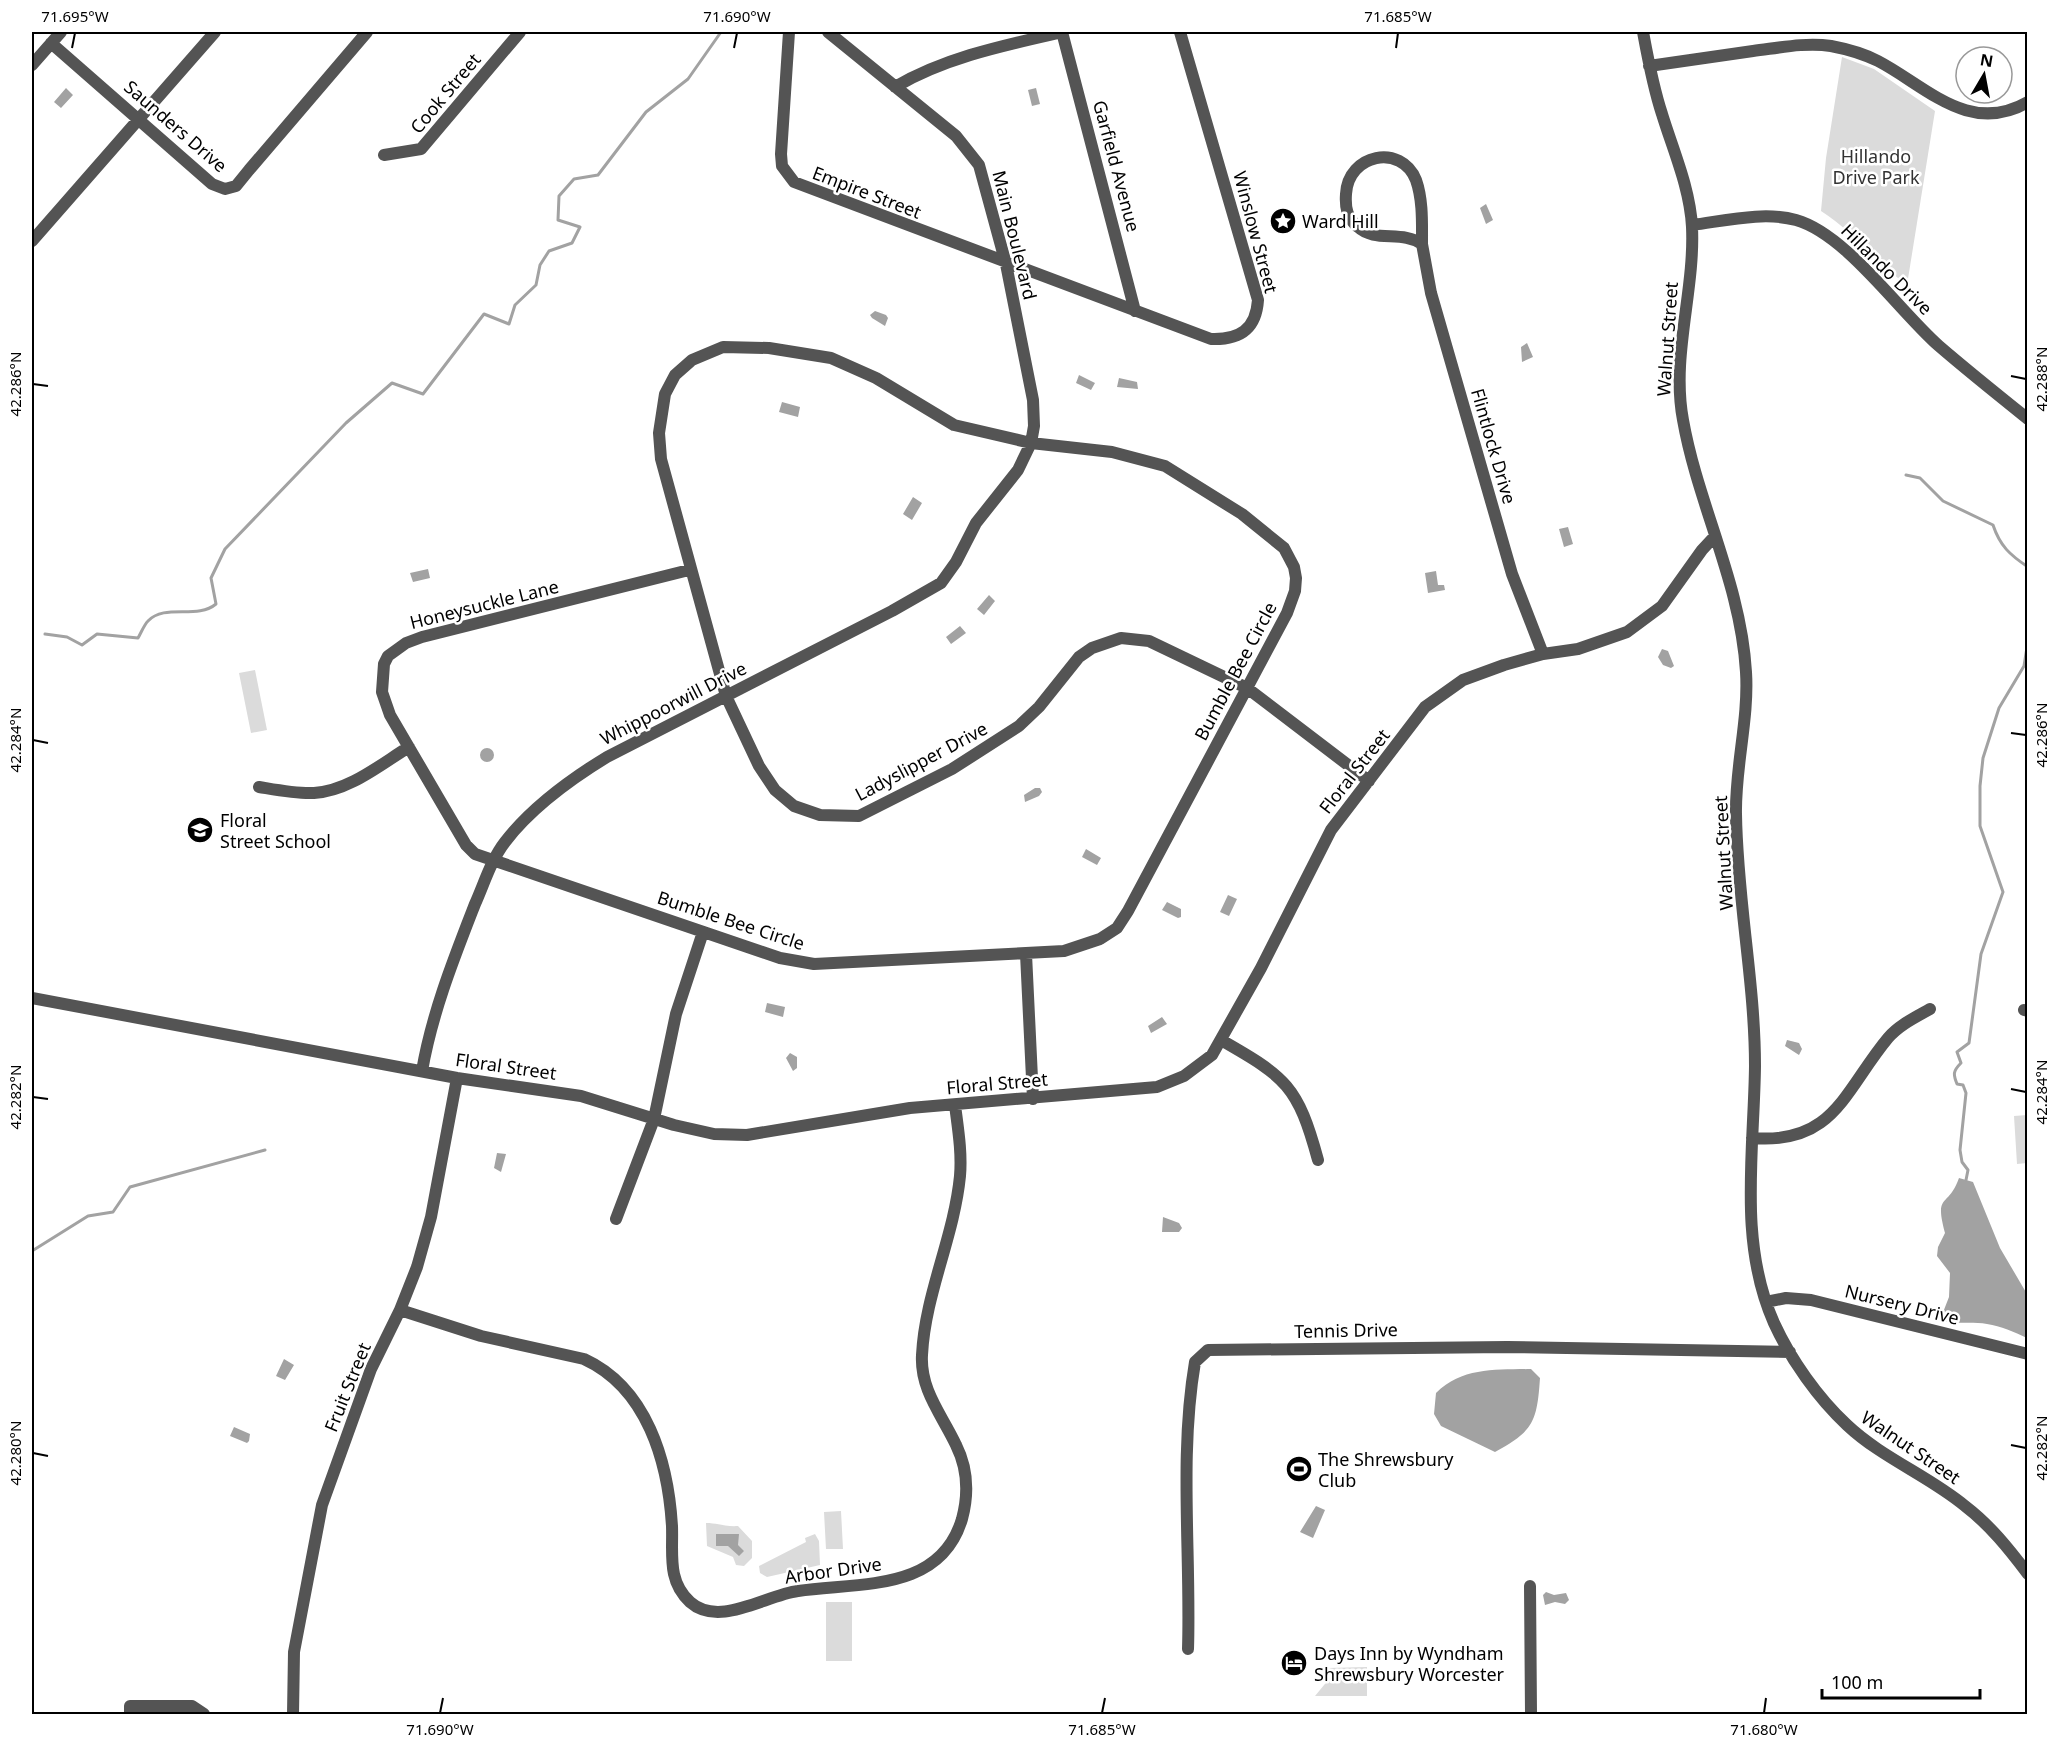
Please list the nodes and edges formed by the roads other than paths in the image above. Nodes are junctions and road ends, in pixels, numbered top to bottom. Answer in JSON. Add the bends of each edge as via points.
{"nodes":[{"id":1,"x":61,"y":32,"type":"edge"},
{"id":2,"x":215,"y":32,"type":"edge"},
{"id":3,"x":367,"y":32,"type":"edge"},
{"id":4,"x":520,"y":32,"type":"edge"},
{"id":5,"x":789,"y":32,"type":"edge"},
{"id":6,"x":828,"y":32,"type":"edge"},
{"id":7,"x":1062,"y":32,"type":"edge"},
{"id":8,"x":1180,"y":32,"type":"edge"},
{"id":9,"x":1643,"y":32,"type":"edge"},
{"id":10,"x":51,"y":43,"type":"junction"},
{"id":11,"x":32,"y":65,"type":"edge"},
{"id":12,"x":1649,"y":66,"type":"junction"},
{"id":13,"x":895,"y":87,"type":"junction"},
{"id":14,"x":2028,"y":102,"type":"edge"},
{"id":15,"x":138,"y":117,"type":"junction"},
{"id":16,"x":384,"y":155,"type":"dead end"},
{"id":17,"x":1692,"y":225,"type":"junction"},
{"id":18,"x":32,"y":241,"type":"edge"},
{"id":19,"x":1422,"y":244,"type":"junction"},
{"id":20,"x":1005,"y":264,"type":"junction"},
{"id":21,"x":1135,"y":310,"type":"junction"},
{"id":22,"x":2028,"y":419,"type":"edge"},
{"id":23,"x":1031,"y":443,"type":"junction"},
{"id":24,"x":1715,"y":536,"type":"junction"},
{"id":25,"x":689,"y":570,"type":"junction"},
{"id":26,"x":1542,"y":654,"type":"junction"},
{"id":27,"x":1247,"y":688,"type":"junction"},
{"id":28,"x":726,"y":696,"type":"junction"},
{"id":29,"x":409,"y":747,"type":"junction"},
{"id":30,"x":1369,"y":781,"type":"junction"},
{"id":31,"x":259,"y":788,"type":"dead end"},
{"id":32,"x":493,"y":862,"type":"junction"},
{"id":33,"x":703,"y":932,"type":"junction"},
{"id":34,"x":1026,"y":954,"type":"junction"},
{"id":35,"x":32,"y":998,"type":"edge"},
{"id":36,"x":1930,"y":1009,"type":"dead end"},
{"id":37,"x":1221,"y":1040,"type":"junction"},
{"id":38,"x":422,"y":1071,"type":"junction"},
{"id":39,"x":457,"y":1078,"type":"junction"},
{"id":40,"x":1033,"y":1099,"type":"junction"},
{"id":41,"x":955,"y":1105,"type":"junction"},
{"id":42,"x":654,"y":1119,"type":"junction"},
{"id":43,"x":1752,"y":1138,"type":"junction"},
{"id":44,"x":1318,"y":1160,"type":"dead end"},
{"id":45,"x":616,"y":1219,"type":"dead end"},
{"id":46,"x":1766,"y":1302,"type":"junction"},
{"id":47,"x":400,"y":1310,"type":"junction"},
{"id":48,"x":1790,"y":1352,"type":"junction"},
{"id":49,"x":2028,"y":1354,"type":"edge"},
{"id":50,"x":2028,"y":1574,"type":"edge"},
{"id":51,"x":1530,"y":1586,"type":"dead end"},
{"id":52,"x":1188,"y":1649,"type":"dead end"},
{"id":53,"x":130,"y":1714,"type":"edge"},
{"id":54,"x":204,"y":1714,"type":"edge"},
{"id":55,"x":293,"y":1714,"type":"edge"},
{"id":56,"x":1531,"y":1714,"type":"edge"}],
"edges":[{"from":1,"to":10,"type":"street"},
{"from":2,"to":15,"type":"street"},
{"from":3,"to":15,"type":"street","name":"Saunders Drive","via":[[242,181],[230,189],[212,184]]},
{"from":4,"to":16,"type":"street","name":"Cook Street","via":[[421,149]]},
{"from":5,"to":20,"type":"street","name":"Empire Street","via":[[781,153],[786,175],[807,189]]},
{"from":6,"to":13,"type":"street","name":"Main Boulevard"},
{"from":7,"to":13,"type":"street","via":[[1001,45],[915,75]]},
{"from":7,"to":21,"type":"street","name":"Garfield Avenue"},
{"from":8,"to":21,"type":"street","name":"Winslow Street","via":[[1233,210],[1257,308],[1247,331],[1228,340],[1211,339]]},
{"from":9,"to":12,"type":"street","name":"Walnut Street"},
{"from":10,"to":11,"type":"street"},
{"from":10,"to":15,"type":"street","name":"Saunders Drive"},
{"from":12,"to":14,"type":"street","via":[[1812,44],[1877,61],[1941,102],[1962,109],[2002,111]]},
{"from":12,"to":17,"type":"street","name":"Walnut Street","via":[[1682,175]]},
{"from":13,"to":20,"type":"street","name":"Main Boulevard","via":[[956,136],[975,157]]},
{"from":15,"to":18,"type":"street"},
{"from":17,"to":22,"type":"street","name":"Hillando Drive","via":[[1779,217],[1811,225],[1859,264],[1939,346]]},
{"from":17,"to":24,"type":"street","name":"Walnut Street","via":[[1680,366],[1681,406]]},
{"from":19,"to":19,"type":"street","name":"Flintlock Drive","via":[[1409,236],[1368,233],[1351,220],[1345,204],[1348,180],[1354,169],[1378,158],[1405,166],[1415,177]]},
{"from":19,"to":26,"type":"street","name":"Flintlock Drive","via":[[1431,293],[1512,574]]},
{"from":20,"to":21,"type":"street","name":"Winslow Street"},
{"from":20,"to":23,"type":"street","name":"Main Boulevard","via":[[1033,400]]},
{"from":23,"to":25,"type":"street","name":"Bumble Bee Circle","via":[[954,425],[876,378],[831,358],[769,348],[713,349],[675,375],[660,411],[661,459]]},
{"from":23,"to":27,"type":"street","name":"Bumble Bee Circle","via":[[1112,452],[1165,466],[1242,514],[1284,548],[1294,567],[1295,591]]},
{"from":23,"to":28,"type":"street","name":"Whippoorwill Drive","via":[[1018,471],[976,523],[941,583]]},
{"from":24,"to":26,"type":"street","name":"Floral Street","via":[[1662,606],[1643,622],[1593,645]]},
{"from":24,"to":43,"type":"street","name":"Walnut Street","via":[[1740,619],[1746,675],[1736,811],[1754,1014]]},
{"from":25,"to":28,"type":"street","name":"Bumble Bee Circle"},
{"from":25,"to":29,"type":"street","name":"Honeysuckle Lane","via":[[406,643],[388,656],[381,683],[390,715]]},
{"from":26,"to":30,"type":"street","name":"Floral Street","via":[[1464,680],[1433,700]]},
{"from":27,"to":28,"type":"street","name":"Ladyslipper Drive","via":[[1149,641],[1121,638],[1079,657],[1040,707],[1006,735],[952,769],[854,817],[820,815],[786,800],[759,766]]},
{"from":27,"to":30,"type":"street","name":"Ladyslipper Drive"},
{"from":27,"to":34,"type":"street","name":"Bumble Bee Circle","via":[[1117,928],[1081,947]]},
{"from":28,"to":32,"type":"street","name":"Whippoorwill Drive","via":[[577,775],[514,830]]},
{"from":29,"to":31,"type":"street","via":[[356,780],[330,791],[313,794]]},
{"from":29,"to":32,"type":"street","name":"Honeysuckle Lane","via":[[466,845]]},
{"from":30,"to":37,"type":"street","name":"Floral Street","via":[[1331,830]]},
{"from":32,"to":33,"type":"street","name":"Bumble Bee Circle"},
{"from":32,"to":38,"type":"street","name":"Whippoorwill Drive","via":[[434,1016]]},
{"from":33,"to":34,"type":"street","name":"Bumble Bee Circle","via":[[780,958],[814,964]]},
{"from":33,"to":42,"type":"street","via":[[676,1014]]},
{"from":34,"to":40,"type":"street"},
{"from":35,"to":38,"type":"street","name":"Floral Street"},
{"from":36,"to":43,"type":"street","via":[[1890,1037],[1834,1112],[1814,1127],[1791,1138]]},
{"from":37,"to":40,"type":"street","name":"Floral Street","via":[[1204,1063],[1156,1087]]},
{"from":37,"to":44,"type":"street","via":[[1267,1066],[1287,1084],[1303,1113]]},
{"from":38,"to":39,"type":"street","name":"Floral Street"},
{"from":39,"to":42,"type":"street","name":"Floral Street","via":[[581,1096]]},
{"from":39,"to":47,"type":"street","name":"Fruit Street","via":[[431,1217]]},
{"from":40,"to":41,"type":"street","name":"Floral Street"},
{"from":41,"to":42,"type":"street","name":"Floral Street","via":[[889,1111],[747,1136],[714,1134]]},
{"from":41,"to":47,"type":"street","name":"Arbor Drive","via":[[960,1179],[928,1311],[921,1358],[927,1392],[962,1459],[966,1505],[954,1539],[935,1562],[915,1572],[865,1586],[793,1591],[742,1608],[717,1612],[702,1609],[688,1600],[673,1576],[670,1506],[658,1449],[644,1415],[619,1382],[584,1359],[481,1336]]},
{"from":42,"to":45,"type":"street"},
{"from":43,"to":46,"type":"street","name":"Walnut Street","via":[[1752,1245]]},
{"from":46,"to":48,"type":"street","name":"Walnut Street"},
{"from":46,"to":49,"type":"street","name":"Nursery Drive","via":[[1786,1298],[1811,1300]]},
{"from":47,"to":55,"type":"street","name":"Fruit Street","via":[[372,1370],[322,1505],[294,1652]]},
{"from":48,"to":50,"type":"street","name":"Walnut Street","via":[[1821,1398],[1849,1427],[1966,1506],[1995,1533]]},
{"from":48,"to":52,"type":"street","name":"Tennis Drive","via":[[1483,1347],[1208,1350],[1195,1362],[1191,1407]]},
{"from":51,"to":56,"type":"street"},
{"from":53,"to":54,"type":"street","via":[[130,1706],[192,1706]]}]}
